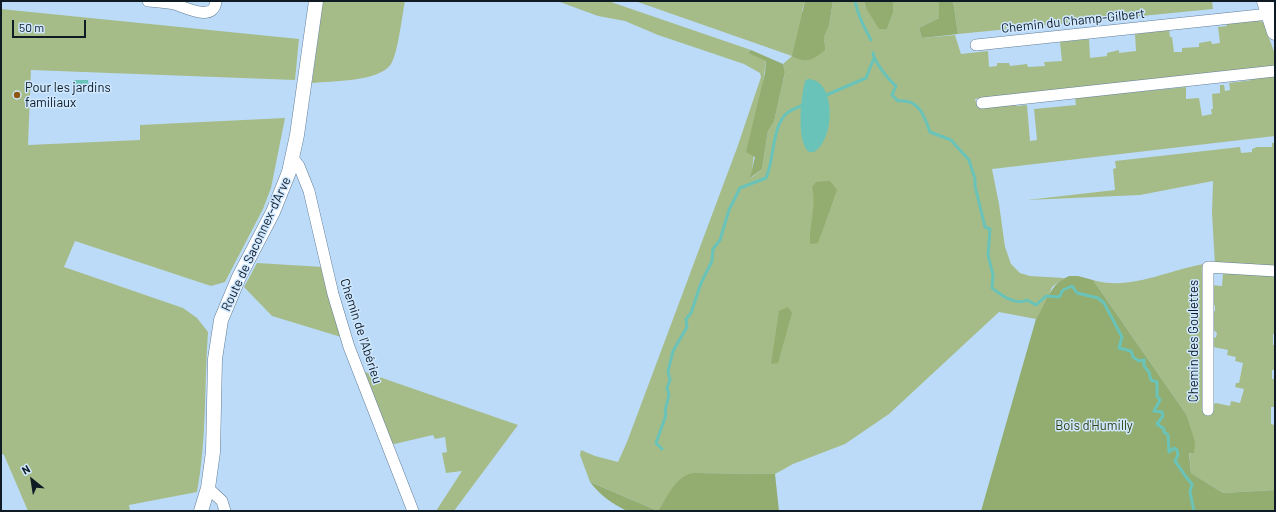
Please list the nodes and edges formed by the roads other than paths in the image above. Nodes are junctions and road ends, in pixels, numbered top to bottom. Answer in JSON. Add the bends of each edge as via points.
{"nodes":[{"id":1,"x":148,"y":1,"type":"edge"},
{"id":2,"x":216,"y":1,"type":"edge"},
{"id":3,"x":316,"y":1,"type":"edge"},
{"id":4,"x":177,"y":3,"type":"edge"},
{"id":5,"x":1267,"y":8,"type":"edge"},
{"id":6,"x":1275,"y":32,"type":"edge"},
{"id":7,"x":976,"y":45,"type":"dead end"},
{"id":8,"x":1275,"y":72,"type":"edge"},
{"id":9,"x":982,"y":103,"type":"dead end"},
{"id":10,"x":292,"y":157,"type":"junction"},
{"id":11,"x":1275,"y":271,"type":"edge"},
{"id":12,"x":1208,"y":410,"type":"dead end"},
{"id":13,"x":208,"y":488,"type":"junction"},
{"id":14,"x":201,"y":511,"type":"edge"},
{"id":15,"x":225,"y":511,"type":"edge"},
{"id":16,"x":413,"y":511,"type":"edge"}],
"edges":[{"from":1,"to":4,"type":"street"},
{"from":2,"to":4,"type":"street","via":[[211,11],[205,13]]},
{"from":3,"to":10,"type":"street","name":"Route de Saconnex-d'Arve"},
{"from":5,"to":6,"type":"main road"},
{"from":5,"to":7,"type":"street","name":"Chemin du Champ-Gilbert"},
{"from":8,"to":9,"type":"street"},
{"from":10,"to":13,"type":"street","name":"Route de Saconnex-d'Arve","via":[[285,185],[236,283],[221,320],[215,359],[214,434]]},
{"from":10,"to":16,"type":"street","name":"Chemin de l'Abérieu","via":[[300,166],[309,190],[333,294],[351,353]]},
{"from":11,"to":12,"type":"street","name":"Chemin des Goulettes","via":[[1208,267]]},
{"from":13,"to":14,"type":"street","name":"Route de Saconnex-d'Arve"},
{"from":13,"to":15,"type":"street","via":[[222,501]]}]}
